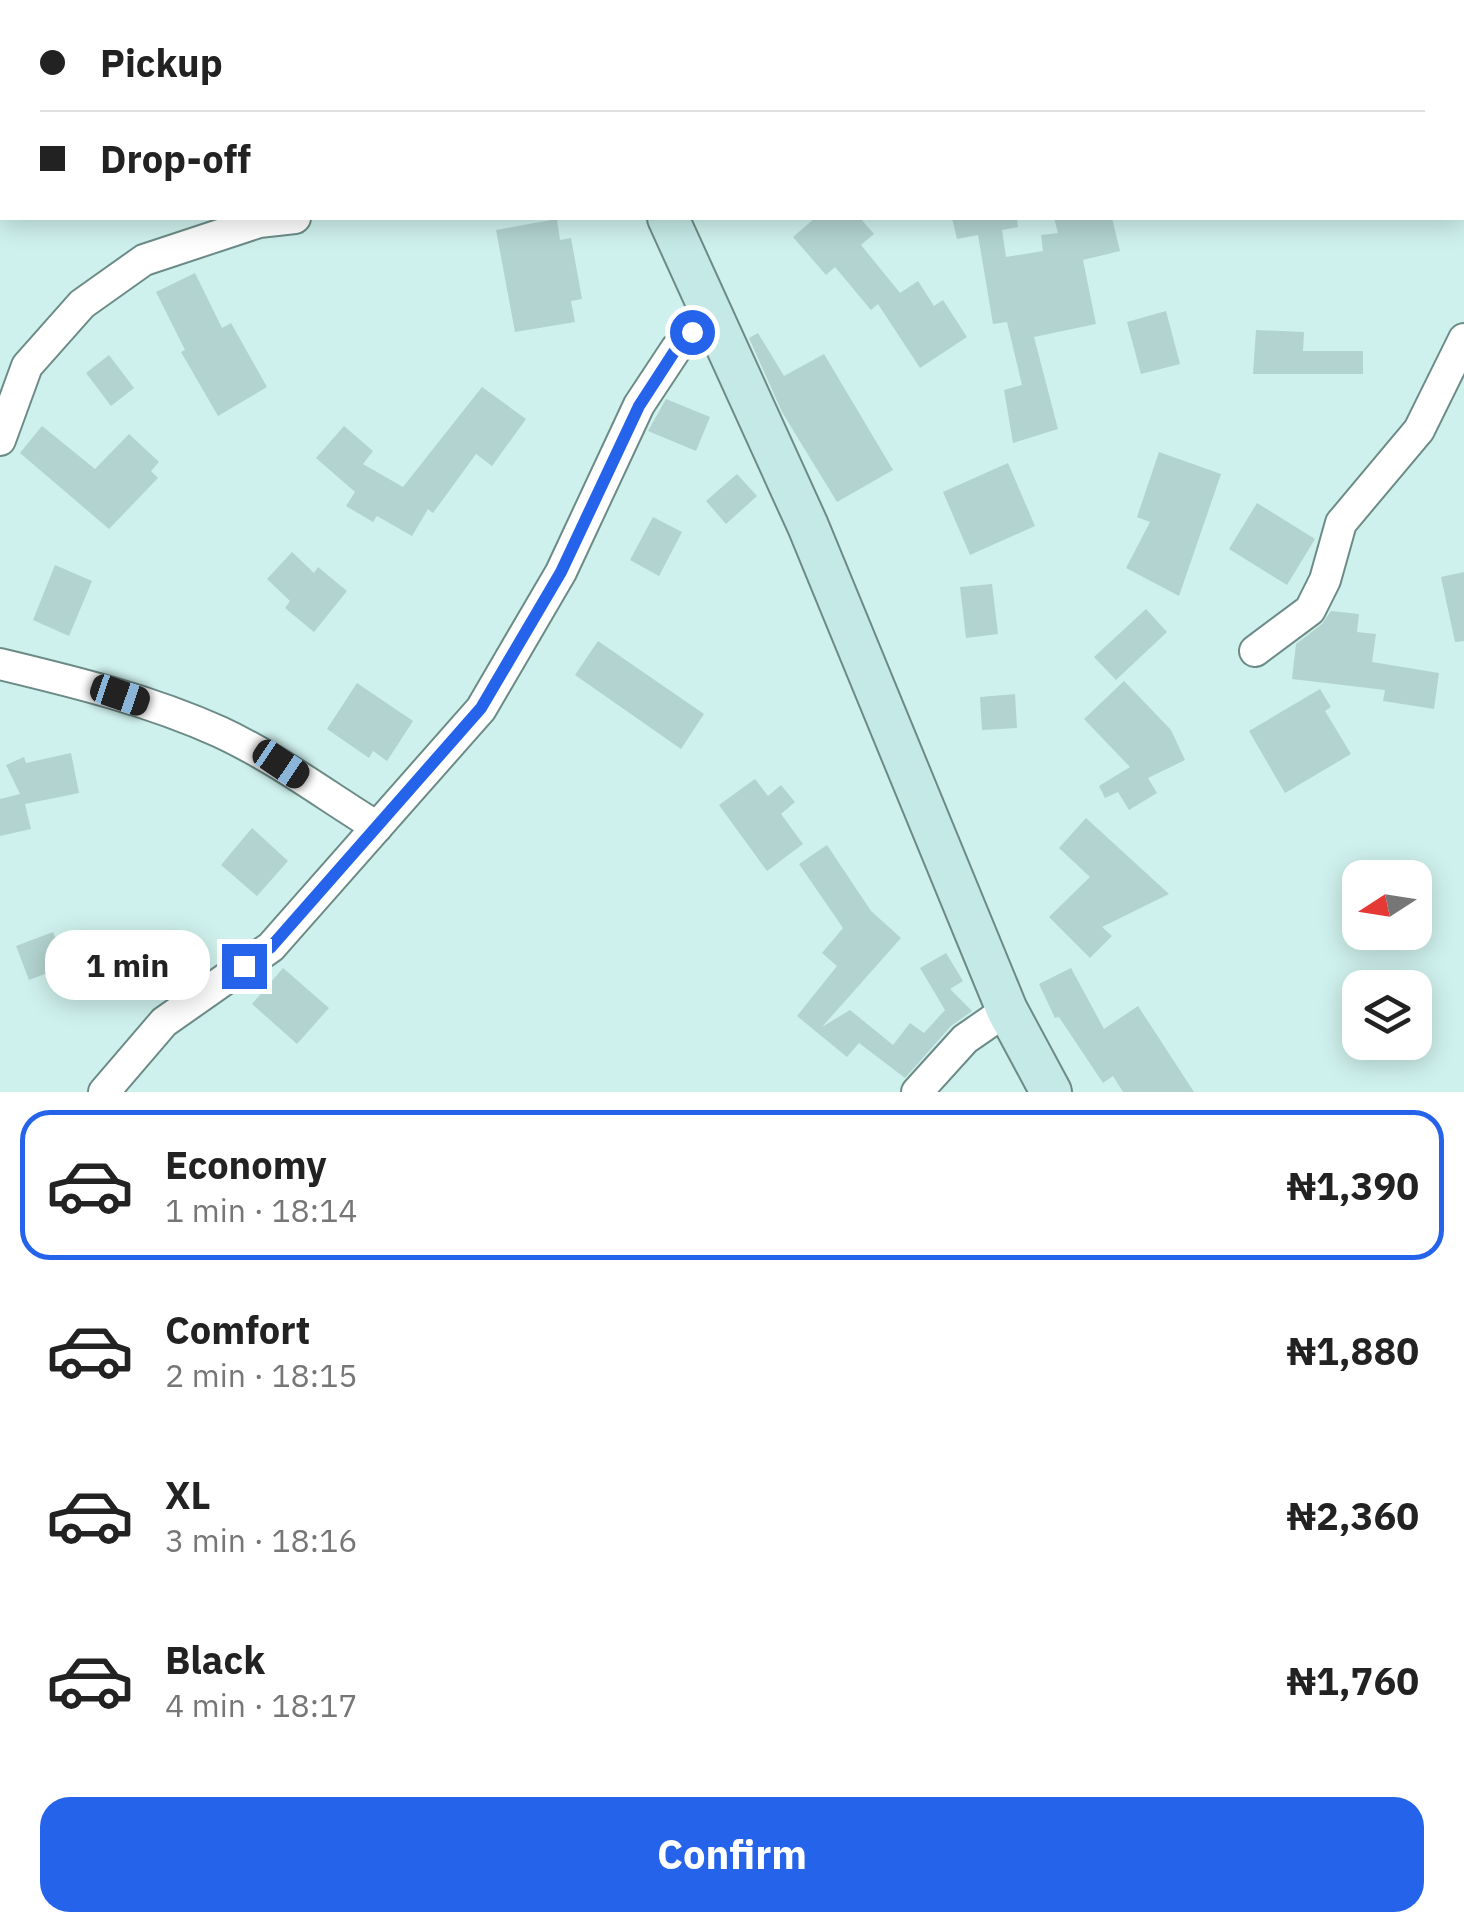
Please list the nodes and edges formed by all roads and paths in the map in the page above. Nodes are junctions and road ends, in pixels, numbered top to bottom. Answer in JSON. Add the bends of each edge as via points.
{"nodes":[{"id":1,"x":277,"y":220,"type":"edge"},
{"id":2,"x":669,"y":220,"type":"edge"},
{"id":3,"x":710,"y":316,"type":"junction"},
{"id":4,"x":1464,"y":339,"type":"edge"},
{"id":5,"x":0,"y":440,"type":"edge"},
{"id":6,"x":1255,"y":651,"type":"dead end"},
{"id":7,"x":0,"y":664,"type":"edge"},
{"id":8,"x":377,"y":827,"type":"junction"},
{"id":9,"x":1007,"y":1010,"type":"junction"},
{"id":10,"x":104,"y":1092,"type":"edge"},
{"id":11,"x":917,"y":1092,"type":"edge"},
{"id":12,"x":1051,"y":1092,"type":"edge"}],
"edges":[{"from":1,"to":5,"type":"street","via":[[144,260],[82,304],[27,366]]},
{"from":2,"to":3,"type":"main road"},
{"from":3,"to":8,"type":"street","via":[[676,349],[639,406],[561,572],[481,708]]},
{"from":3,"to":9,"type":"main road","via":[[808,526]]},
{"from":4,"to":6,"type":"street","via":[[1419,430],[1341,523],[1310,610]]},
{"from":7,"to":8,"type":"street","via":[[120,695],[221,733]]},
{"from":8,"to":10,"type":"street","via":[[271,947],[164,1022]]},
{"from":9,"to":11,"type":"street","via":[[965,1038]]},
{"from":9,"to":12,"type":"main road"}]}
